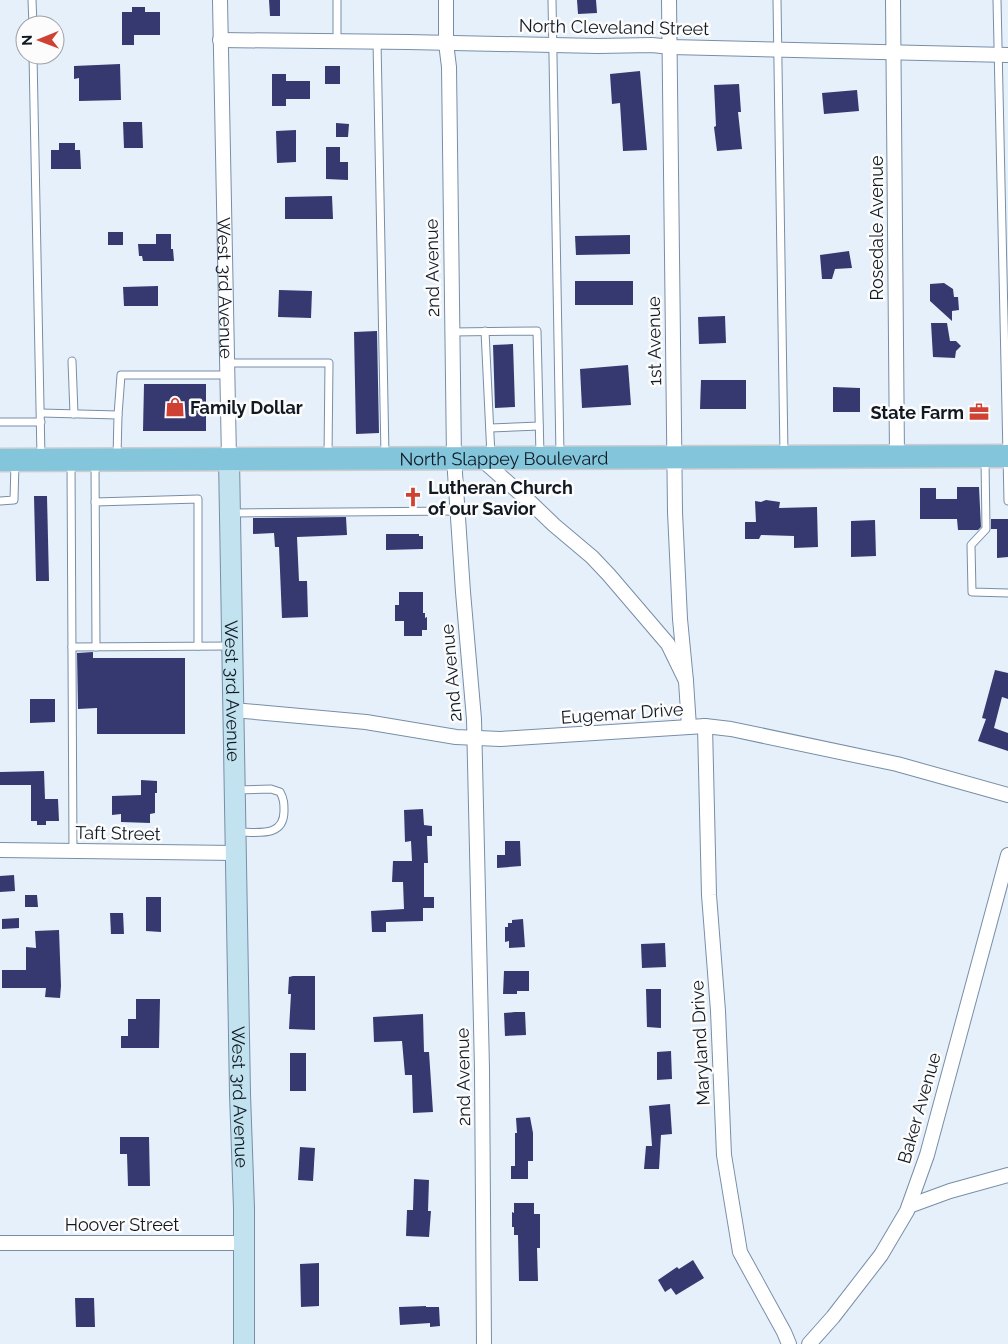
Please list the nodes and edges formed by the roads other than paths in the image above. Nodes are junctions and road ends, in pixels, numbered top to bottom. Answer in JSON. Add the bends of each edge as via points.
{"nodes":[{"id":1,"x":32,"y":0,"type":"edge"},
{"id":2,"x":220,"y":0,"type":"edge"},
{"id":3,"x":337,"y":0,"type":"edge"},
{"id":4,"x":446,"y":0,"type":"edge"},
{"id":5,"x":552,"y":0,"type":"edge"},
{"id":6,"x":669,"y":0,"type":"edge"},
{"id":7,"x":777,"y":0,"type":"edge"},
{"id":8,"x":893,"y":0,"type":"edge"},
{"id":9,"x":997,"y":0,"type":"edge"},
{"id":10,"x":33,"y":15,"type":"edge"},
{"id":11,"x":220,"y":40,"type":"junction"},
{"id":12,"x":337,"y":41,"type":"junction"},
{"id":13,"x":377,"y":41,"type":"junction"},
{"id":14,"x":446,"y":43,"type":"junction"},
{"id":15,"x":552,"y":45,"type":"junction"},
{"id":16,"x":671,"y":47,"type":"junction"},
{"id":17,"x":778,"y":50,"type":"junction"},
{"id":18,"x":894,"y":53,"type":"junction"},
{"id":19,"x":1003,"y":55,"type":"edge"},
{"id":20,"x":33,"y":65,"type":"edge"},
{"id":21,"x":485,"y":331,"type":"junction"},
{"id":22,"x":452,"y":332,"type":"junction"},
{"id":23,"x":72,"y":361,"type":"dead end"},
{"id":24,"x":227,"y":369,"type":"junction"},
{"id":25,"x":40,"y":413,"type":"junction"},
{"id":26,"x":74,"y":414,"type":"junction"},
{"id":27,"x":118,"y":416,"type":"junction"},
{"id":28,"x":1,"y":422,"type":"edge"},
{"id":29,"x":41,"y":422,"type":"junction"},
{"id":30,"x":539,"y":426,"type":"junction"},
{"id":31,"x":490,"y":428,"type":"junction"},
{"id":32,"x":897,"y":456,"type":"junction"},
{"id":33,"x":985,"y":456,"type":"junction"},
{"id":34,"x":1008,"y":456,"type":"edge"},
{"id":35,"x":675,"y":457,"type":"junction"},
{"id":36,"x":784,"y":457,"type":"junction"},
{"id":37,"x":328,"y":458,"type":"junction"},
{"id":38,"x":385,"y":458,"type":"junction"},
{"id":39,"x":454,"y":458,"type":"junction"},
{"id":40,"x":486,"y":458,"type":"junction"},
{"id":41,"x":550,"y":458,"type":"junction"},
{"id":42,"x":71,"y":459,"type":"junction"},
{"id":43,"x":95,"y":459,"type":"junction"},
{"id":44,"x":117,"y":459,"type":"junction"},
{"id":45,"x":229,"y":459,"type":"junction"},
{"id":46,"x":8,"y":460,"type":"edge"},
{"id":47,"x":42,"y":460,"type":"junction"},
{"id":48,"x":0,"y":501,"type":"edge"},
{"id":49,"x":1008,"y":501,"type":"edge"},
{"id":50,"x":95,"y":502,"type":"junction"},
{"id":51,"x":457,"y":511,"type":"junction"},
{"id":52,"x":229,"y":513,"type":"junction"},
{"id":53,"x":1008,"y":593,"type":"edge"},
{"id":54,"x":198,"y":646,"type":"junction"},
{"id":55,"x":232,"y":646,"type":"junction"},
{"id":56,"x":72,"y":647,"type":"junction"},
{"id":57,"x":96,"y":647,"type":"junction"},
{"id":58,"x":686,"y":681,"type":"junction"},
{"id":59,"x":233,"y":710,"type":"junction"},
{"id":60,"x":705,"y":726,"type":"junction"},
{"id":61,"x":689,"y":728,"type":"junction"},
{"id":62,"x":475,"y":737,"type":"junction"},
{"id":63,"x":235,"y":790,"type":"junction"},
{"id":64,"x":1008,"y":795,"type":"edge"},
{"id":65,"x":235,"y":832,"type":"junction"},
{"id":66,"x":0,"y":850,"type":"edge"},
{"id":67,"x":74,"y":851,"type":"junction"},
{"id":68,"x":235,"y":853,"type":"junction"},
{"id":69,"x":1008,"y":855,"type":"edge"},
{"id":70,"x":1008,"y":1175,"type":"edge"},
{"id":71,"x":908,"y":1206,"type":"junction"},
{"id":72,"x":244,"y":1242,"type":"junction"},
{"id":73,"x":0,"y":1243,"type":"edge"},
{"id":74,"x":244,"y":1344,"type":"edge"},
{"id":75,"x":484,"y":1344,"type":"edge"},
{"id":76,"x":788,"y":1344,"type":"edge"},
{"id":77,"x":809,"y":1344,"type":"edge"}],
"edges":[{"from":1,"to":10,"type":"lane"},
{"from":2,"to":11,"type":"street","name":"West 3rd Avenue"},
{"from":3,"to":12,"type":"lane"},
{"from":4,"to":14,"type":"street","name":"2nd Avenue"},
{"from":5,"to":15,"type":"lane"},
{"from":6,"to":16,"type":"street","name":"1st Avenue"},
{"from":7,"to":17,"type":"lane"},
{"from":8,"to":18,"type":"street","name":"Rosedale Avenue"},
{"from":9,"to":19,"type":"lane"},
{"from":11,"to":12,"type":"street","name":"North Cleveland Street"},
{"from":11,"to":24,"type":"street","name":"West 3rd Avenue"},
{"from":12,"to":13,"type":"street","name":"North Cleveland Street"},
{"from":13,"to":14,"type":"street","name":"North Cleveland Street"},
{"from":13,"to":38,"type":"lane"},
{"from":14,"to":15,"type":"street","name":"North Cleveland Street"},
{"from":14,"to":22,"type":"street","name":"2nd Avenue"},
{"from":15,"to":16,"type":"street","name":"North Cleveland Street"},
{"from":15,"to":41,"type":"lane"},
{"from":16,"to":17,"type":"street","name":"North Cleveland Street"},
{"from":16,"to":35,"type":"street","name":"1st Avenue"},
{"from":17,"to":18,"type":"street","name":"North Cleveland Street"},
{"from":17,"to":36,"type":"lane"},
{"from":18,"to":19,"type":"street","name":"North Cleveland Street"},
{"from":18,"to":32,"type":"street","name":"Rosedale Avenue"},
{"from":19,"to":34,"type":"lane"},
{"from":20,"to":25,"type":"lane"},
{"from":21,"to":22,"type":"lane"},
{"from":21,"to":30,"type":"lane","via":[[537,331]]},
{"from":21,"to":31,"type":"lane"},
{"from":22,"to":39,"type":"street","name":"2nd Avenue"},
{"from":23,"to":26,"type":"lane"},
{"from":24,"to":27,"type":"lane","via":[[121,374]]},
{"from":24,"to":37,"type":"lane","via":[[329,363]]},
{"from":24,"to":45,"type":"street","name":"West 3rd Avenue"},
{"from":25,"to":26,"type":"lane"},
{"from":25,"to":29,"type":"lane"},
{"from":26,"to":27,"type":"lane"},
{"from":27,"to":44,"type":"lane"},
{"from":28,"to":29,"type":"lane"},
{"from":29,"to":47,"type":"lane"},
{"from":30,"to":31,"type":"lane"},
{"from":30,"to":41,"type":"lane"},
{"from":31,"to":40,"type":"lane"},
{"from":32,"to":33,"type":"main road","name":"North Slappey Boulevard"},
{"from":32,"to":36,"type":"main road","name":"North Slappey Boulevard"},
{"from":33,"to":34,"type":"main road","name":"North Slappey Boulevard"},
{"from":33,"to":53,"type":"lane","via":[[986,529],[971,545],[972,592]]},
{"from":34,"to":49,"type":"lane"},
{"from":35,"to":36,"type":"main road","name":"North Slappey Boulevard"},
{"from":35,"to":41,"type":"main road","name":"North Slappey Boulevard"},
{"from":35,"to":58,"type":"street","name":"1st Avenue","via":[[680,620]]},
{"from":37,"to":38,"type":"main road","name":"North Slappey Boulevard"},
{"from":37,"to":45,"type":"main road","name":"North Slappey Boulevard"},
{"from":38,"to":39,"type":"main road","name":"North Slappey Boulevard"},
{"from":39,"to":40,"type":"main road","name":"North Slappey Boulevard"},
{"from":39,"to":51,"type":"street","name":"2nd Avenue"},
{"from":40,"to":41,"type":"main road","name":"North Slappey Boulevard"},
{"from":40,"to":58,"type":"street","via":[[609,575],[668,644]]},
{"from":42,"to":43,"type":"main road","name":"North Slappey Boulevard"},
{"from":42,"to":47,"type":"main road","name":"North Slappey Boulevard"},
{"from":42,"to":56,"type":"lane"},
{"from":43,"to":44,"type":"main road","name":"North Slappey Boulevard"},
{"from":43,"to":50,"type":"lane"},
{"from":44,"to":45,"type":"main road","name":"North Slappey Boulevard"},
{"from":45,"to":52,"type":"street","name":"West 3rd Avenue"},
{"from":46,"to":47,"type":"main road","name":"North Slappey Boulevard"},
{"from":46,"to":48,"type":"lane","via":[[14,500]]},
{"from":50,"to":54,"type":"lane","via":[[198,499]]},
{"from":50,"to":57,"type":"lane"},
{"from":51,"to":52,"type":"lane"},
{"from":51,"to":62,"type":"street","name":"2nd Avenue"},
{"from":52,"to":55,"type":"street","name":"West 3rd Avenue"},
{"from":54,"to":55,"type":"lane"},
{"from":54,"to":57,"type":"lane"},
{"from":55,"to":59,"type":"street","name":"West 3rd Avenue"},
{"from":56,"to":57,"type":"lane"},
{"from":56,"to":67,"type":"lane"},
{"from":58,"to":61,"type":"street"},
{"from":59,"to":62,"type":"street","name":"Eugemar Drive","via":[[366,722],[456,737]]},
{"from":59,"to":63,"type":"street","name":"West 3rd Avenue"},
{"from":60,"to":61,"type":"street","name":"Eugemar Drive"},
{"from":60,"to":64,"type":"street","name":"Eugemar Drive","via":[[897,764]]},
{"from":60,"to":76,"type":"street","name":"Maryland Drive","via":[[709,895],[724,1155],[740,1252]]},
{"from":61,"to":62,"type":"street","name":"Eugemar Drive","via":[[565,736]]},
{"from":62,"to":75,"type":"street","name":"2nd Avenue"},
{"from":63,"to":65,"type":"street","name":"West 3rd Avenue"},
{"from":63,"to":65,"type":"lane","via":[[271,789],[280,792],[284,798],[284,819],[280,827],[272,831]]},
{"from":65,"to":68,"type":"street","name":"West 3rd Avenue"},
{"from":66,"to":67,"type":"street","name":"Taft Street"},
{"from":67,"to":68,"type":"street","name":"Taft Street"},
{"from":68,"to":72,"type":"street","name":"West 3rd Avenue"},
{"from":69,"to":71,"type":"street","name":"Baker Avenue","via":[[927,1155]]},
{"from":70,"to":71,"type":"street"},
{"from":71,"to":77,"type":"street","name":"Baker Avenue","via":[[881,1255]]},
{"from":72,"to":73,"type":"street","name":"Hoover Street"},
{"from":72,"to":74,"type":"street","name":"West 3rd Avenue"}]}
